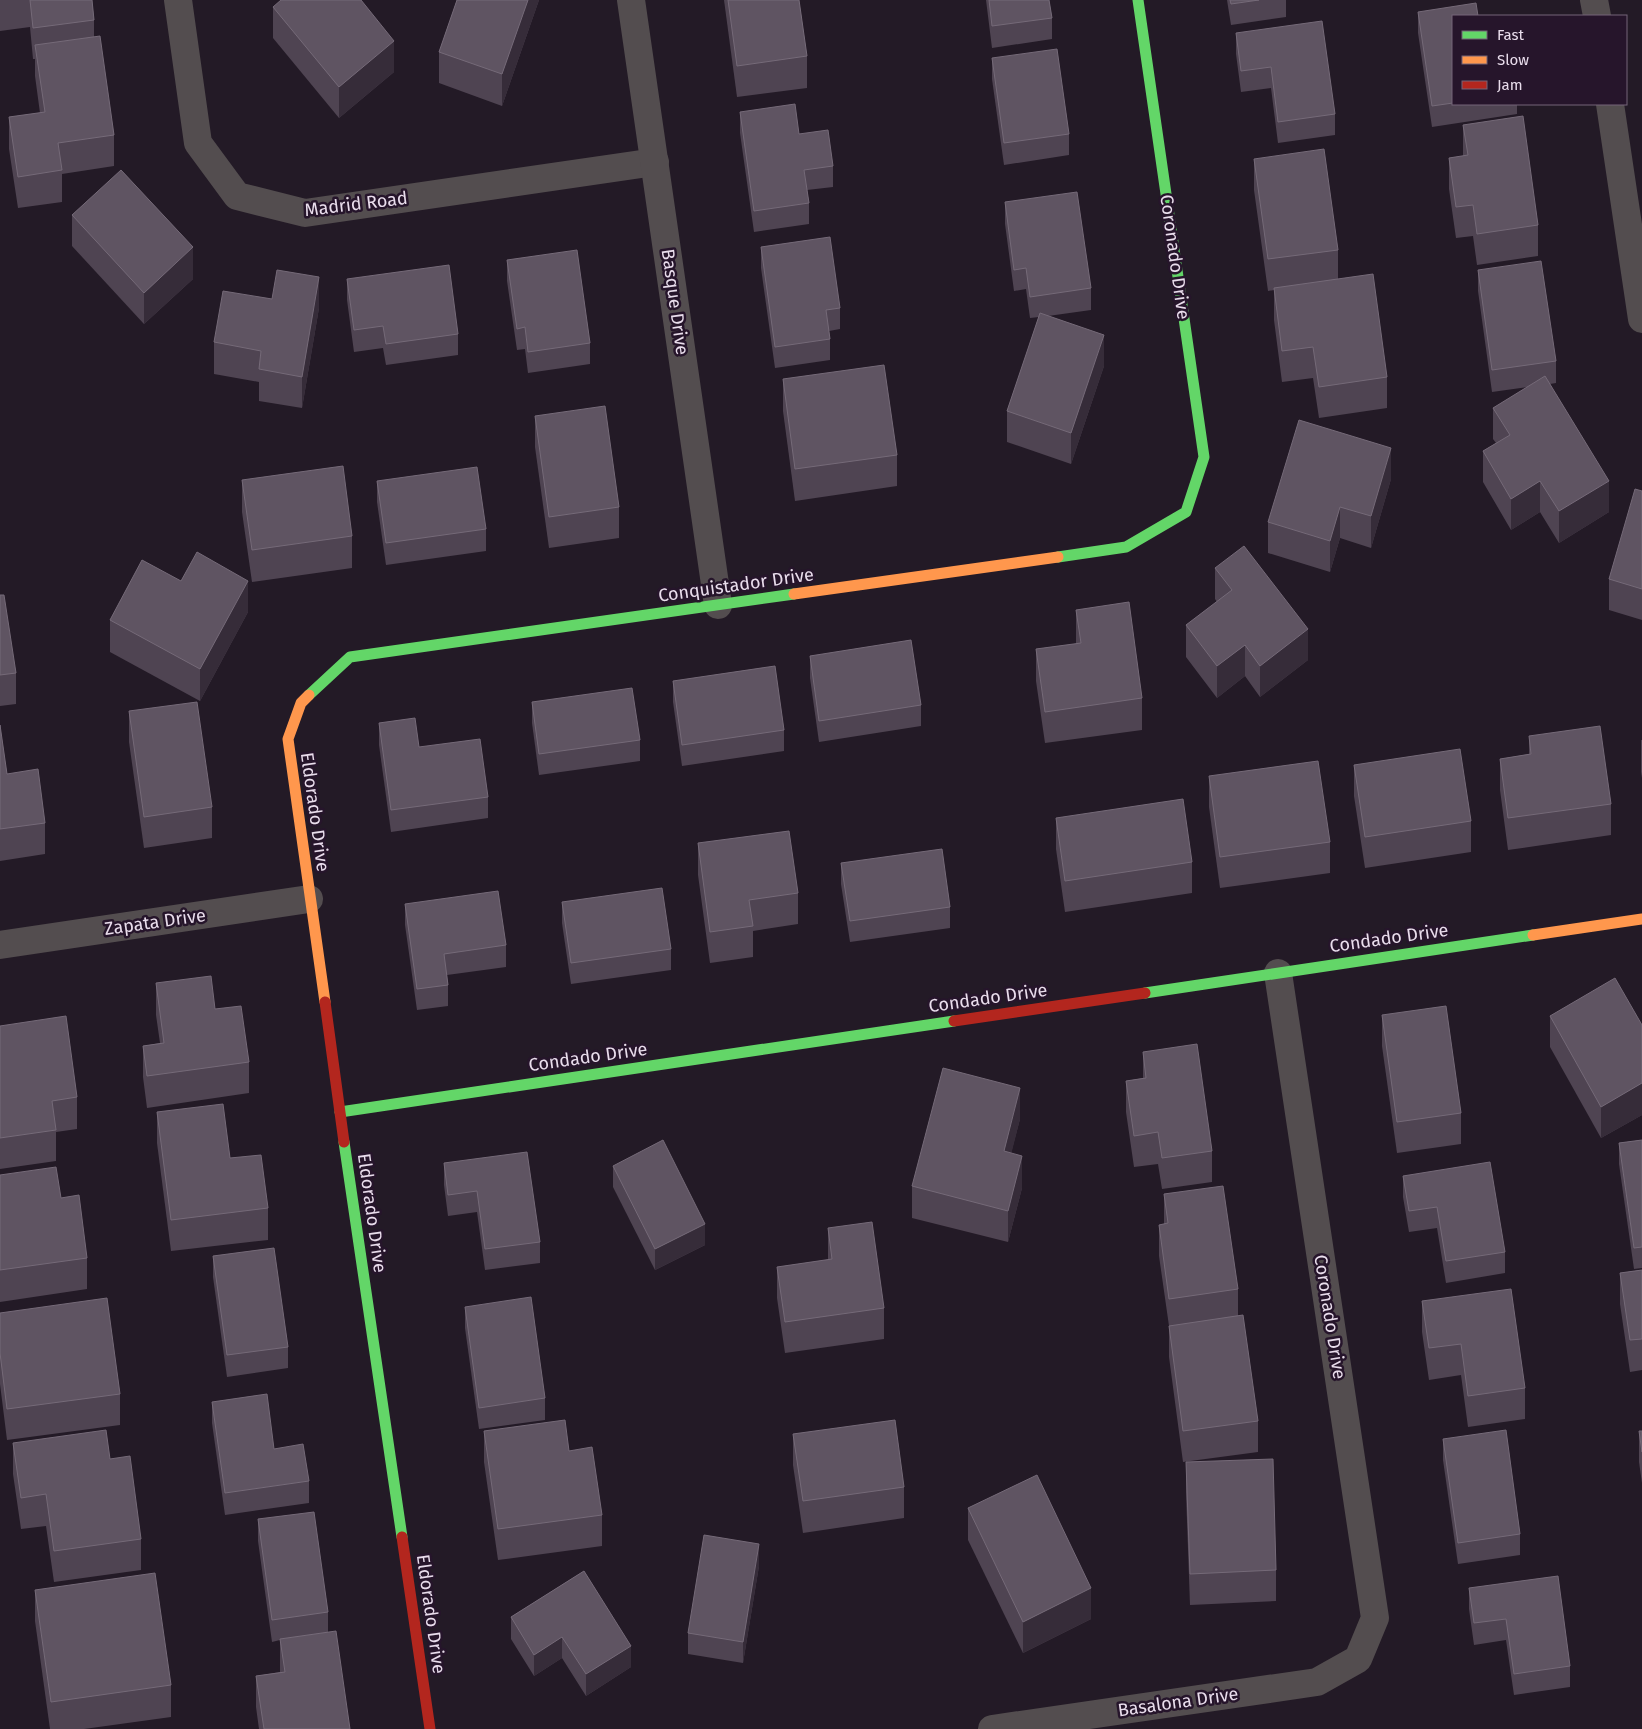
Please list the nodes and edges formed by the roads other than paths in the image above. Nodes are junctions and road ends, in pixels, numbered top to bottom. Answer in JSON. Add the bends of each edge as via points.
{"nodes":[{"id":1,"x":178,"y":0,"type":"edge"},
{"id":2,"x":631,"y":0,"type":"edge"},
{"id":3,"x":1138,"y":0,"type":"edge"},
{"id":4,"x":1594,"y":0,"type":"edge"},
{"id":5,"x":1597,"y":15,"type":"edge"},
{"id":6,"x":1610,"y":105,"type":"edge"},
{"id":7,"x":655,"y":162,"type":"junction"},
{"id":8,"x":1642,"y":320,"type":"edge"},
{"id":9,"x":1186,"y":512,"type":"joint"},
{"id":10,"x":718,"y":605,"type":"junction"},
{"id":11,"x":300,"y":703,"type":"joint"},
{"id":12,"x":309,"y":899,"type":"junction"},
{"id":13,"x":1642,"y":919,"type":"edge"},
{"id":14,"x":0,"y":945,"type":"edge"},
{"id":15,"x":1278,"y":973,"type":"junction"},
{"id":16,"x":340,"y":1112,"type":"junction"},
{"id":17,"x":1358,"y":1658,"type":"joint"},
{"id":18,"x":430,"y":1729,"type":"edge"},
{"id":19,"x":992,"y":1729,"type":"edge"}],
"edges":[{"from":1,"to":7,"type":"street","name":"Madrid Road","via":[[198,143],[237,196],[305,213]]},
{"from":2,"to":7,"type":"street","name":"Basque Drive"},
{"from":3,"to":9,"type":"street","name":"Coronado Drive","via":[[1204,457]]},
{"from":4,"to":5,"type":"street"},
{"from":6,"to":8,"type":"street"},
{"from":7,"to":10,"type":"street","name":"Basque Drive"},
{"from":9,"to":10,"type":"street","name":"Conquistador Drive","via":[[1126,546]]},
{"from":10,"to":11,"type":"street","name":"Conquistador Drive","via":[[350,657]]},
{"from":11,"to":12,"type":"street","name":"Eldorado Drive","via":[[288,739]]},
{"from":12,"to":14,"type":"street","name":"Zapata Drive"},
{"from":12,"to":16,"type":"street","name":"Eldorado Drive"},
{"from":13,"to":15,"type":"street","name":"Condado Drive"},
{"from":15,"to":16,"type":"street","name":"Condado Drive"},
{"from":15,"to":17,"type":"street","name":"Coronado Drive","via":[[1375,1618]]},
{"from":16,"to":18,"type":"street","name":"Eldorado Drive"},
{"from":17,"to":19,"type":"street","name":"Basalona Drive","via":[[1317,1682]]}]}
